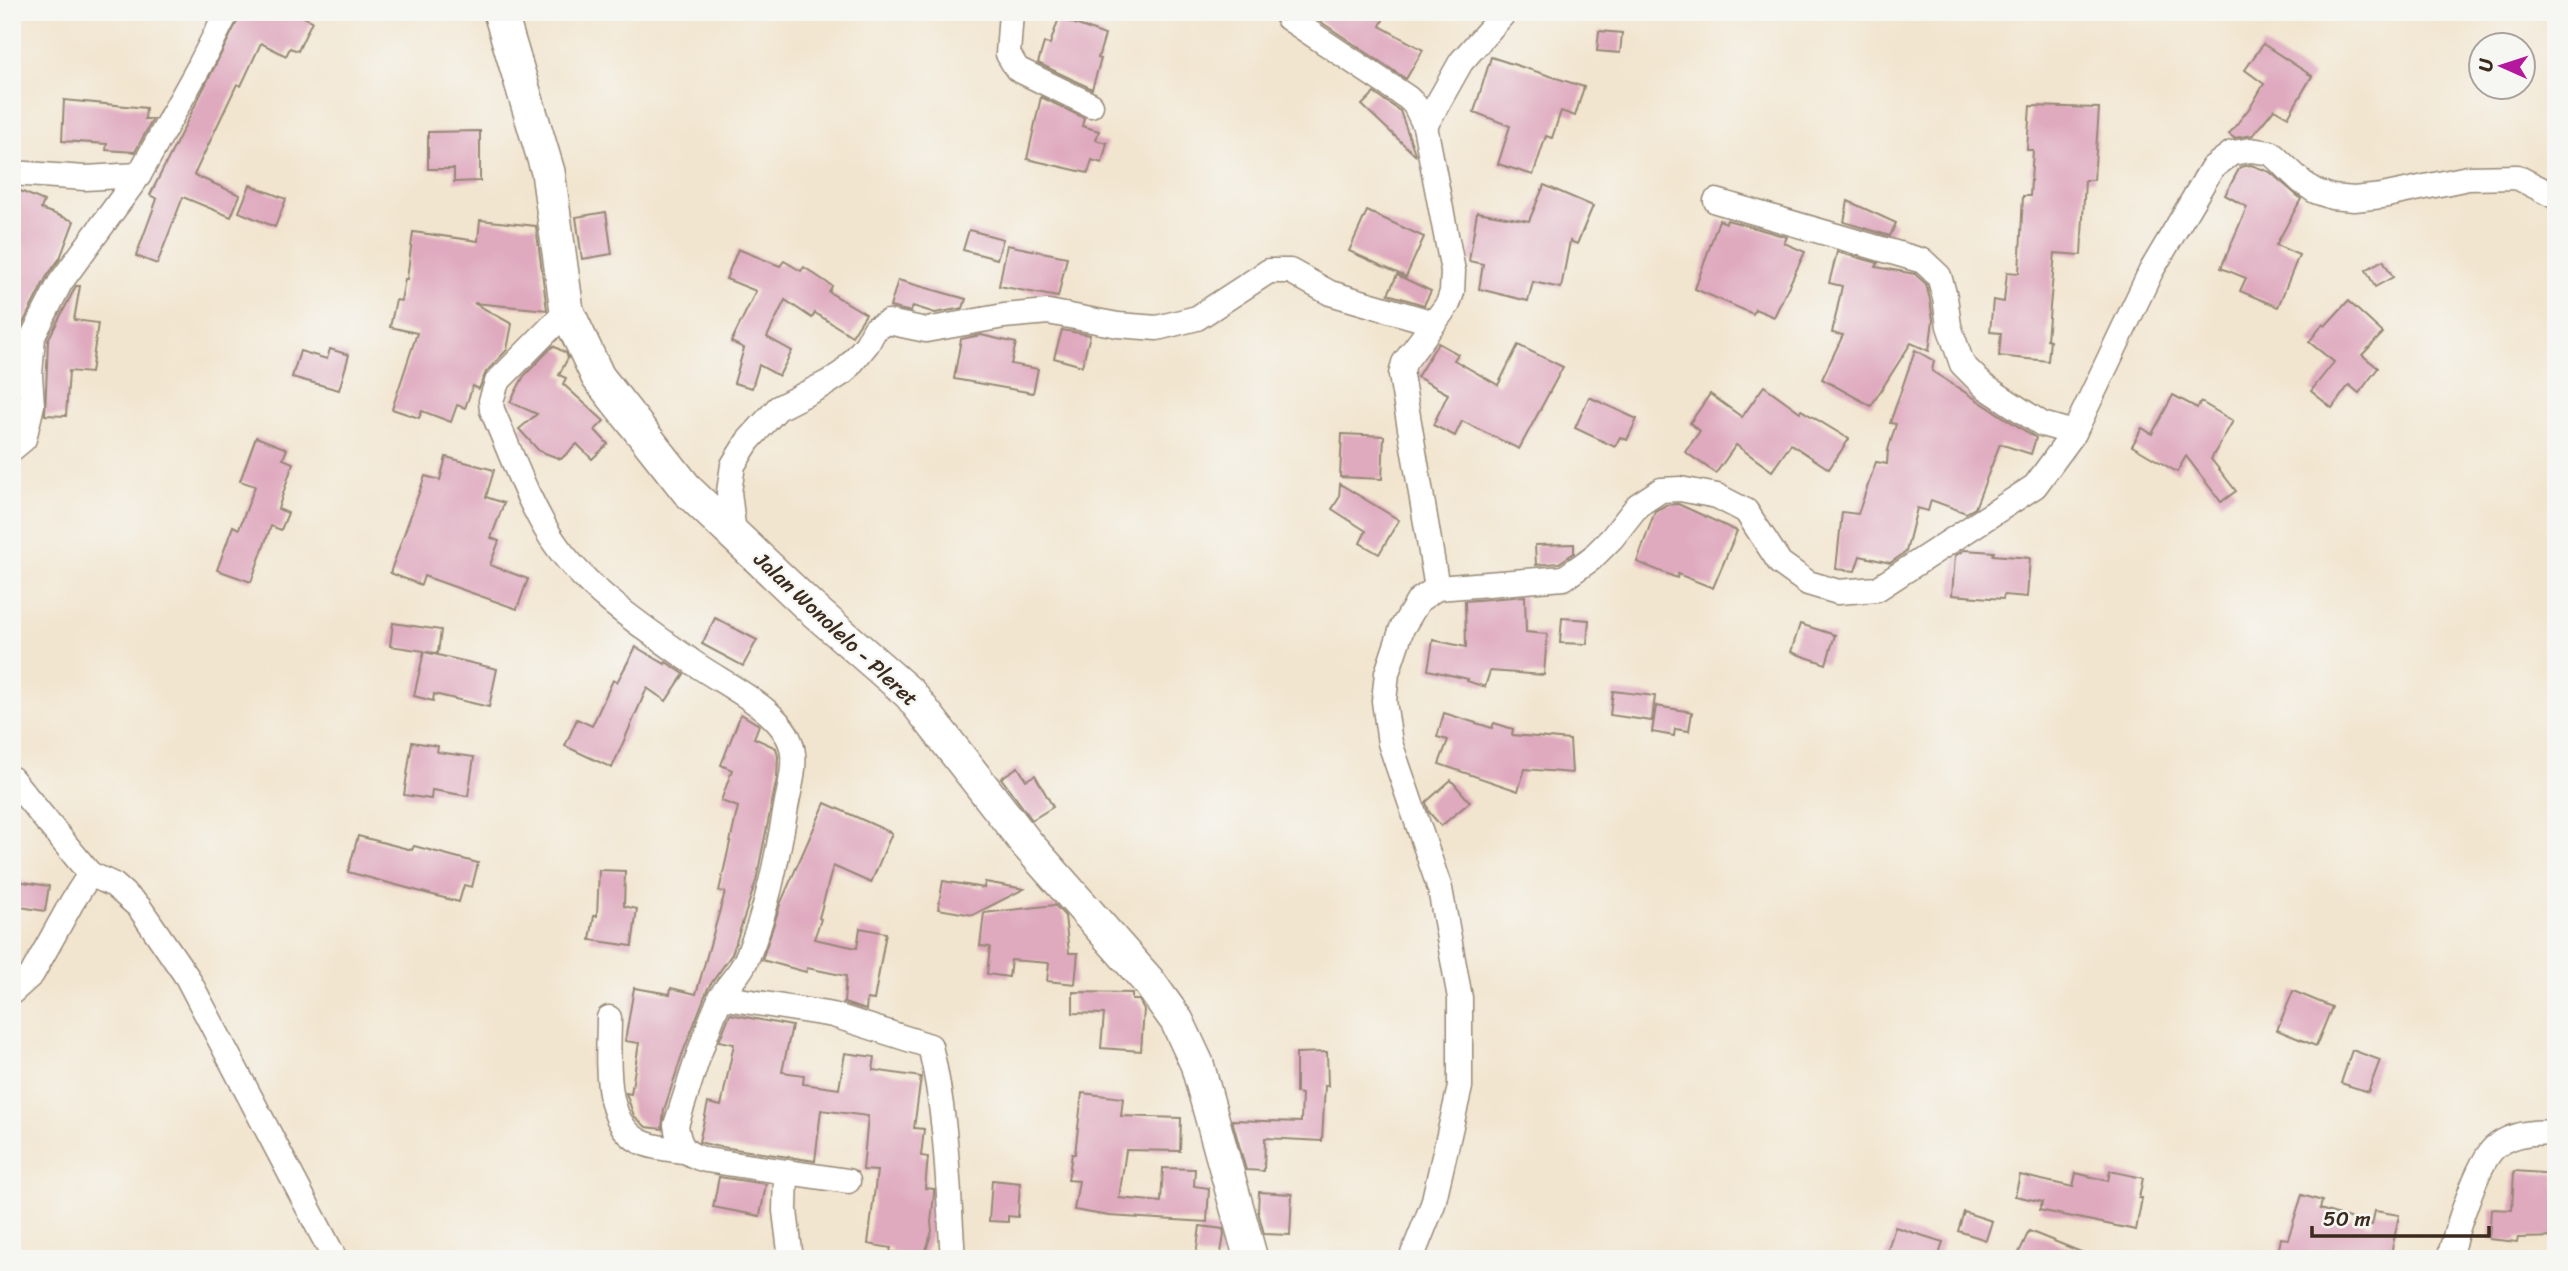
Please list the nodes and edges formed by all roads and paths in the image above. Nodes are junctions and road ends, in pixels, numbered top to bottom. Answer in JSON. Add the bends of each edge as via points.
{"nodes":[{"id":1,"x":227,"y":12,"type":"edge"},
{"id":2,"x":500,"y":12,"type":"edge"},
{"id":3,"x":1012,"y":12,"type":"edge"},
{"id":4,"x":1505,"y":12,"type":"edge"},
{"id":5,"x":1288,"y":18,"type":"dead end"},
{"id":6,"x":1091,"y":105,"type":"dead end"},
{"id":7,"x":1425,"y":126,"type":"junction"},
{"id":8,"x":12,"y":173,"type":"edge"},
{"id":9,"x":139,"y":175,"type":"junction"},
{"id":10,"x":2556,"y":197,"type":"edge"},
{"id":11,"x":1716,"y":201,"type":"dead end"},
{"id":12,"x":567,"y":311,"type":"junction"},
{"id":13,"x":1434,"y":323,"type":"junction"},
{"id":14,"x":2074,"y":433,"type":"junction"},
{"id":15,"x":12,"y":449,"type":"edge"},
{"id":16,"x":734,"y":534,"type":"junction"},
{"id":17,"x":1437,"y":588,"type":"junction"},
{"id":18,"x":12,"y":779,"type":"edge"},
{"id":19,"x":90,"y":874,"type":"junction"},
{"id":20,"x":12,"y":992,"type":"edge"},
{"id":21,"x":720,"y":997,"type":"junction"},
{"id":22,"x":610,"y":1018,"type":"dead end"},
{"id":23,"x":2556,"y":1133,"type":"edge"},
{"id":24,"x":683,"y":1151,"type":"junction"},
{"id":25,"x":786,"y":1172,"type":"junction"},
{"id":26,"x":848,"y":1181,"type":"dead end"},
{"id":27,"x":335,"y":1259,"type":"edge"},
{"id":28,"x":790,"y":1259,"type":"edge"},
{"id":29,"x":953,"y":1259,"type":"edge"},
{"id":30,"x":1251,"y":1259,"type":"edge"},
{"id":31,"x":1411,"y":1259,"type":"edge"},
{"id":32,"x":2449,"y":1259,"type":"edge"}],
"edges":[{"from":1,"to":9,"type":"street"},
{"from":2,"to":12,"type":"main road","name":"Jalan Wonolelo - Pleret","via":[[548,172]]},
{"from":3,"to":6,"type":"street","via":[[1008,54],[1017,69]]},
{"from":4,"to":7,"type":"street","via":[[1461,62]]},
{"from":5,"to":7,"type":"street","via":[[1408,98]]},
{"from":7,"to":13,"type":"street","via":[[1453,271],[1448,304]]},
{"from":8,"to":9,"type":"street","via":[[85,178]]},
{"from":9,"to":15,"type":"street","via":[[60,283],[33,336],[32,405],[24,439]]},
{"from":10,"to":14,"type":"street","via":[[2517,177],[2468,178],[2382,196],[2332,197],[2302,182],[2271,153],[2232,153],[2212,169],[2151,271]]},
{"from":11,"to":14,"type":"street","via":[[1923,261],[1938,276],[1962,364],[1984,386],[2042,424]]},
{"from":12,"to":16,"type":"main road","name":"Jalan Wonolelo - Pleret","via":[[598,377],[688,491]]},
{"from":12,"to":21,"type":"street","via":[[497,382],[491,401],[537,513],[576,569],[692,662],[767,712],[786,732],[793,753],[775,869],[757,933],[745,963]]},
{"from":13,"to":16,"type":"street","via":[[1330,293],[1280,270],[1269,271],[1197,318],[1157,328],[1048,312],[926,330],[888,323],[875,329],[844,372],[778,408],[748,441],[733,465],[729,492]]},
{"from":13,"to":17,"type":"street","via":[[1404,363],[1401,375]]},
{"from":14,"to":17,"type":"street","via":[[2035,485],[1877,589],[1838,592],[1808,583],[1780,563],[1746,510],[1717,496],[1680,489],[1661,490],[1638,505],[1591,559],[1564,578]]},
{"from":16,"to":30,"type":"main road","name":"Jalan Wonolelo - Pleret","via":[[910,694],[1027,844],[1149,982],[1177,1021],[1197,1064]]},
{"from":17,"to":31,"type":"street","via":[[1419,600],[1402,628],[1387,673],[1384,701],[1390,743],[1440,889],[1460,998],[1460,1087],[1433,1204]]},
{"from":18,"to":19,"type":"street"},
{"from":19,"to":20,"type":"street","via":[[32,974]]},
{"from":19,"to":27,"type":"street","via":[[114,885],[139,906],[187,976]]},
{"from":21,"to":24,"type":"street","via":[[676,1125]]},
{"from":21,"to":29,"type":"street","via":[[833,1015],[930,1046]]},
{"from":22,"to":24,"type":"street","via":[[609,1087],[624,1130],[645,1144]]},
{"from":23,"to":32,"type":"street","via":[[2536,1131],[2512,1137],[2493,1149],[2476,1179]]},
{"from":24,"to":25,"type":"street","via":[[706,1160]]},
{"from":25,"to":26,"type":"street"},
{"from":25,"to":28,"type":"street"}]}
